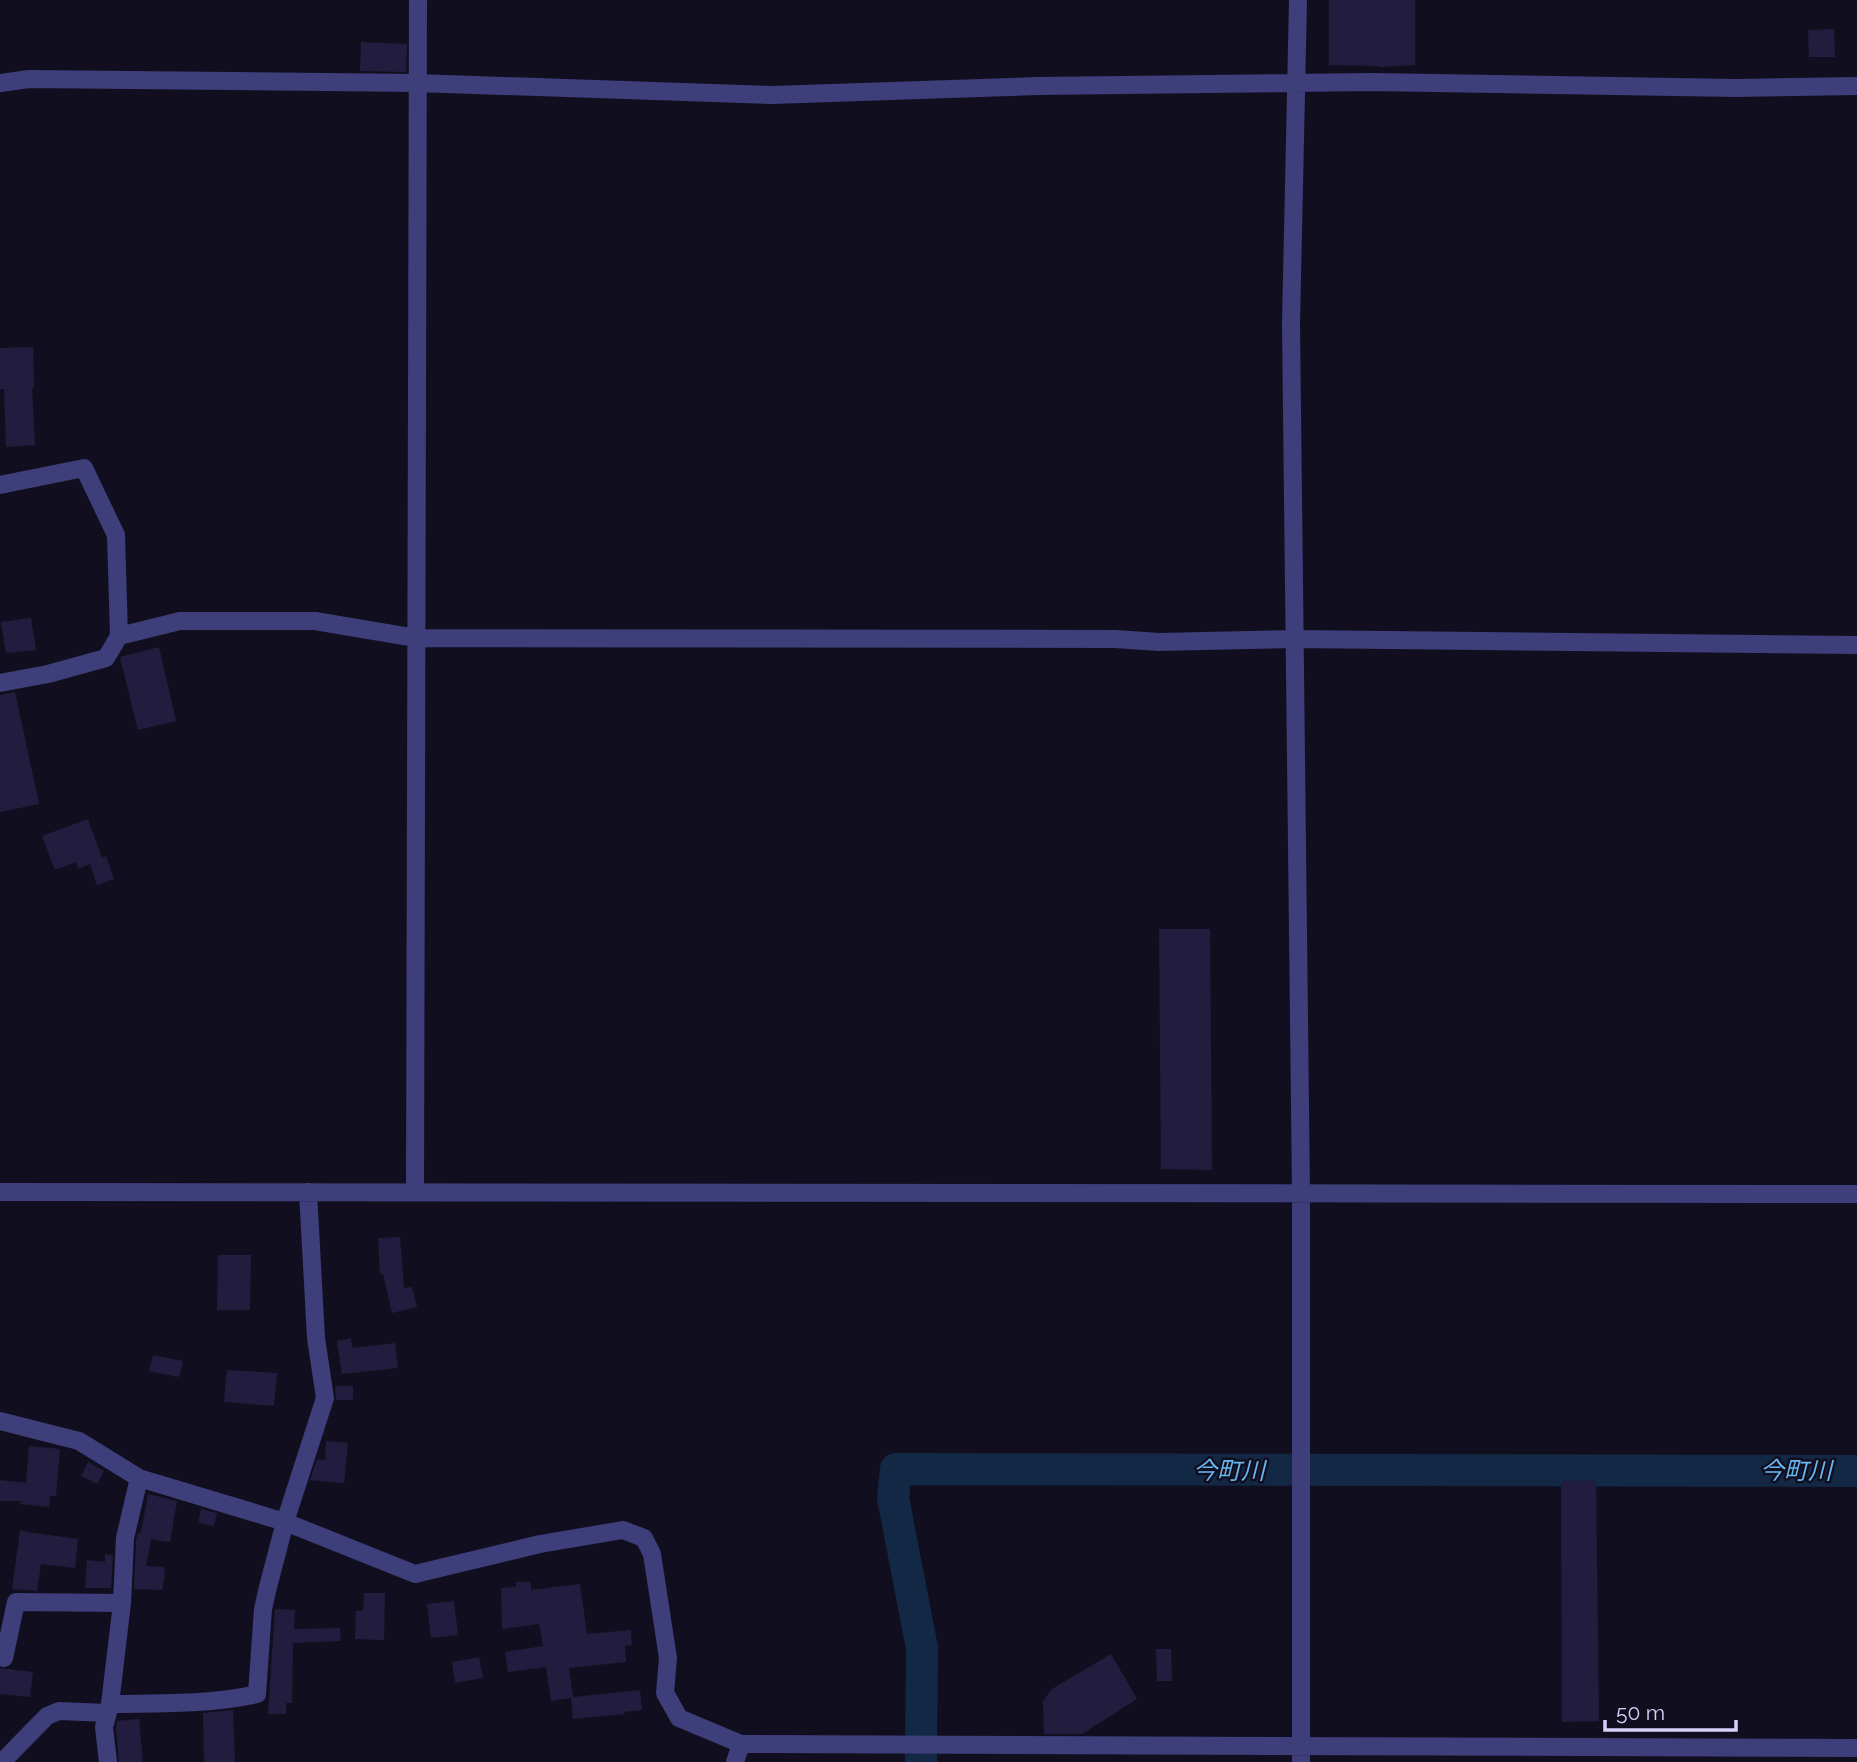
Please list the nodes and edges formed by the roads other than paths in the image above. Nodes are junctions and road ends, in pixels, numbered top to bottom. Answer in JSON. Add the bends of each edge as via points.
{"nodes":[{"id":1,"x":418,"y":0,"type":"edge"},
{"id":2,"x":1297,"y":0,"type":"edge"},
{"id":3,"x":0,"y":83,"type":"edge"},
{"id":4,"x":417,"y":83,"type":"junction"},
{"id":5,"x":1296,"y":83,"type":"junction"},
{"id":6,"x":1857,"y":86,"type":"edge"},
{"id":7,"x":0,"y":485,"type":"edge"},
{"id":8,"x":119,"y":636,"type":"junction"},
{"id":9,"x":416,"y":638,"type":"junction"},
{"id":10,"x":1296,"y":639,"type":"junction"},
{"id":11,"x":1857,"y":645,"type":"edge"},
{"id":12,"x":0,"y":683,"type":"edge"},
{"id":13,"x":0,"y":1192,"type":"edge"},
{"id":14,"x":308,"y":1192,"type":"junction"},
{"id":15,"x":415,"y":1192,"type":"junction"},
{"id":16,"x":1301,"y":1193,"type":"junction"},
{"id":17,"x":1857,"y":1194,"type":"edge"},
{"id":18,"x":0,"y":1421,"type":"edge"},
{"id":19,"x":139,"y":1478,"type":"junction"},
{"id":20,"x":285,"y":1522,"type":"junction"},
{"id":21,"x":122,"y":1603,"type":"junction"},
{"id":22,"x":4,"y":1658,"type":"dead end"},
{"id":23,"x":109,"y":1709,"type":"junction"},
{"id":24,"x":741,"y":1744,"type":"junction"},
{"id":25,"x":1857,"y":1748,"type":"edge"},
{"id":26,"x":1301,"y":1754,"type":"edge"},
{"id":27,"x":2,"y":1762,"type":"edge"},
{"id":28,"x":108,"y":1762,"type":"edge"},
{"id":29,"x":735,"y":1762,"type":"edge"}],
"edges":[{"from":1,"to":4,"type":"street"},
{"from":2,"to":5,"type":"street"},
{"from":3,"to":4,"type":"street","via":[[29,79]]},
{"from":4,"to":5,"type":"street","via":[[772,95]]},
{"from":4,"to":9,"type":"street"},
{"from":5,"to":6,"type":"street"},
{"from":5,"to":10,"type":"street","via":[[1291,324]]},
{"from":7,"to":8,"type":"street","via":[[84,468],[116,535]]},
{"from":8,"to":9,"type":"street","via":[[180,621],[314,621]]},
{"from":8,"to":12,"type":"street","via":[[106,658]]},
{"from":9,"to":10,"type":"street"},
{"from":9,"to":15,"type":"street"},
{"from":10,"to":11,"type":"street"},
{"from":10,"to":16,"type":"street"},
{"from":13,"to":14,"type":"street"},
{"from":14,"to":15,"type":"street"},
{"from":14,"to":20,"type":"street","via":[[316,1338],[325,1398]]},
{"from":15,"to":16,"type":"street"},
{"from":16,"to":17,"type":"street"},
{"from":16,"to":26,"type":"street"},
{"from":18,"to":19,"type":"street","via":[[79,1441]]},
{"from":19,"to":20,"type":"street"},
{"from":19,"to":21,"type":"street","via":[[125,1538]]},
{"from":20,"to":23,"type":"street","via":[[263,1609],[257,1694]]},
{"from":20,"to":24,"type":"street","via":[[415,1574],[623,1530],[644,1538],[652,1555],[668,1658],[665,1693],[679,1718]]},
{"from":21,"to":22,"type":"street","via":[[16,1602]]},
{"from":21,"to":23,"type":"street"},
{"from":23,"to":27,"type":"street","via":[[47,1716]]},
{"from":23,"to":28,"type":"street","via":[[104,1727]]},
{"from":24,"to":26,"type":"street"},
{"from":24,"to":29,"type":"street"},
{"from":25,"to":26,"type":"street"}]}
